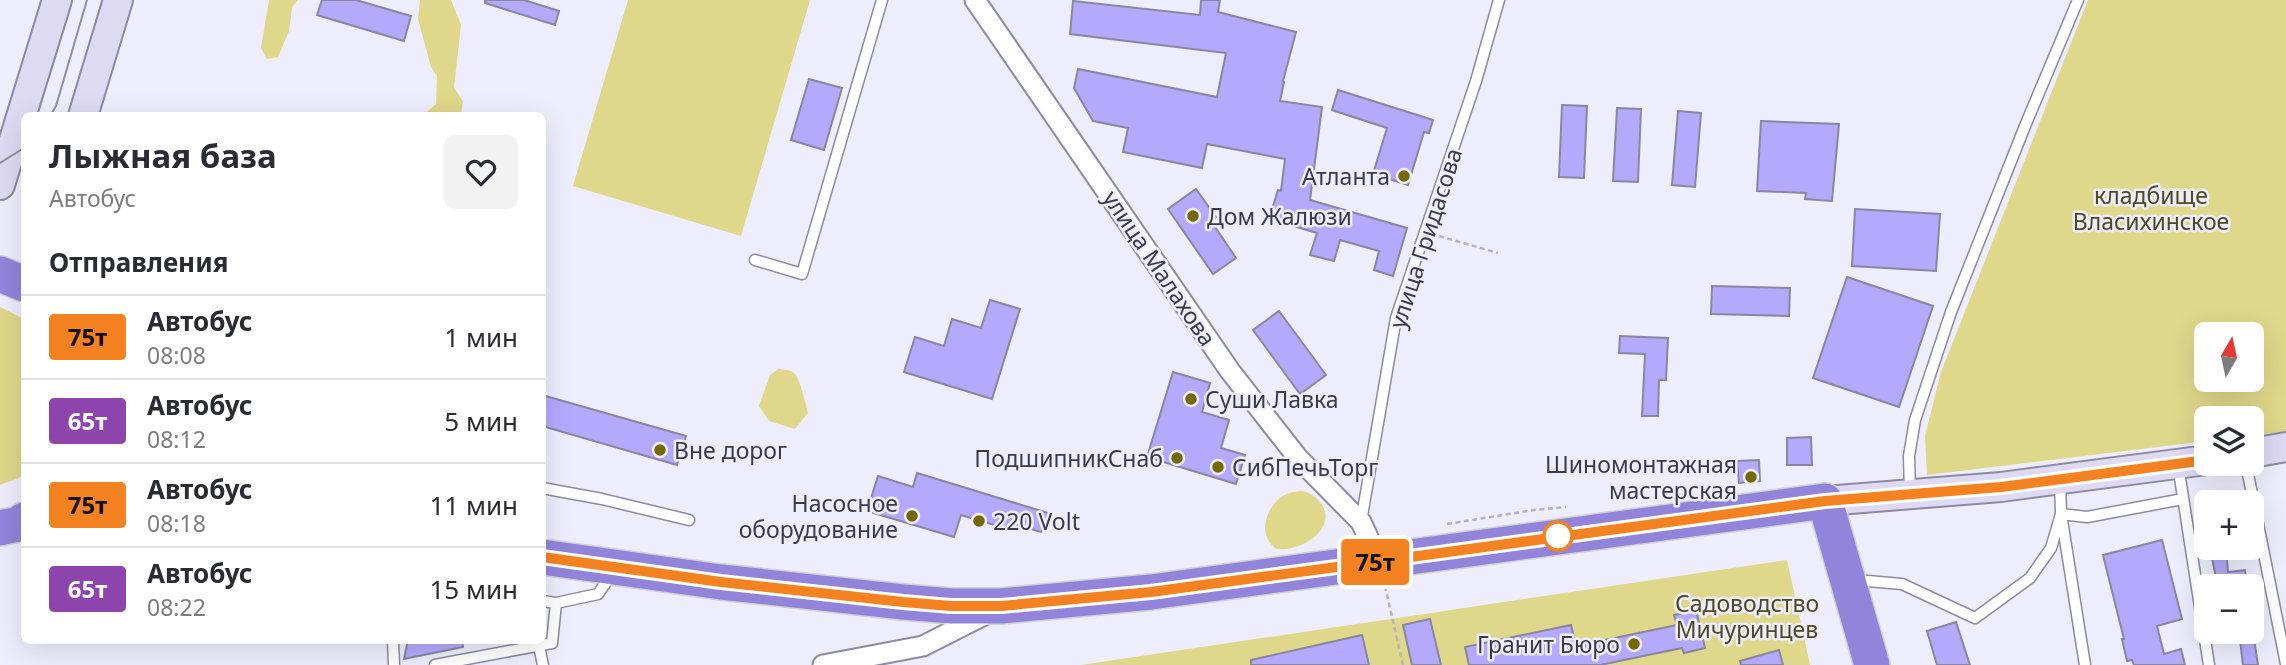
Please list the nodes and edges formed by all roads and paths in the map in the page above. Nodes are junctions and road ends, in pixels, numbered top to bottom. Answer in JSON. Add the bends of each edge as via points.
{"nodes":[{"id":1,"x":57,"y":0,"type":"edge"},
{"id":2,"x":118,"y":0,"type":"edge"},
{"id":3,"x":882,"y":0,"type":"edge"},
{"id":4,"x":975,"y":0,"type":"edge"},
{"id":5,"x":1499,"y":0,"type":"edge"},
{"id":6,"x":2078,"y":0,"type":"edge"},
{"id":7,"x":22,"y":112,"type":"edge"},
{"id":8,"x":84,"y":112,"type":"edge"},
{"id":9,"x":21,"y":117,"type":"edge"},
{"id":10,"x":0,"y":185,"type":"edge"},
{"id":11,"x":1425,"y":232,"type":"junction"},
{"id":12,"x":1498,"y":253,"type":"dead end"},
{"id":13,"x":755,"y":260,"type":"dead end"},
{"id":14,"x":0,"y":274,"type":"edge"},
{"id":15,"x":21,"y":283,"type":"edge"},
{"id":16,"x":2286,"y":447,"type":"edge"},
{"id":17,"x":2264,"y":451,"type":"edge"},
{"id":18,"x":2194,"y":462,"type":"edge"},
{"id":19,"x":2178,"y":465,"type":"junction"},
{"id":20,"x":2248,"y":476,"type":"edge"},
{"id":21,"x":2060,"y":479,"type":"junction"},
{"id":22,"x":546,"y":489,"type":"edge"},
{"id":23,"x":1910,"y":494,"type":"junction"},
{"id":24,"x":2183,"y":499,"type":"junction"},
{"id":25,"x":1825,"y":501,"type":"junction"},
{"id":26,"x":1566,"y":507,"type":"dead end"},
{"id":27,"x":2061,"y":513,"type":"junction"},
{"id":28,"x":689,"y":520,"type":"dead end"},
{"id":29,"x":21,"y":522,"type":"edge"},
{"id":30,"x":1362,"y":522,"type":"junction"},
{"id":31,"x":1446,"y":524,"type":"dead end"},
{"id":32,"x":0,"y":528,"type":"edge"},
{"id":33,"x":546,"y":558,"type":"edge"},
{"id":34,"x":1379,"y":561,"type":"junction"},
{"id":35,"x":616,"y":569,"type":"junction"},
{"id":36,"x":1849,"y":580,"type":"junction"},
{"id":37,"x":546,"y":602,"type":"edge"},
{"id":38,"x":556,"y":603,"type":"junction"},
{"id":39,"x":1001,"y":606,"type":"junction"},
{"id":40,"x":393,"y":644,"type":"edge"},
{"id":41,"x":538,"y":646,"type":"junction"},
{"id":42,"x":2286,"y":664,"type":"edge"},
{"id":43,"x":394,"y":665,"type":"edge"},
{"id":44,"x":435,"y":665,"type":"edge"},
{"id":45,"x":543,"y":665,"type":"edge"},
{"id":46,"x":823,"y":665,"type":"edge"},
{"id":47,"x":1403,"y":665,"type":"edge"},
{"id":48,"x":1872,"y":665,"type":"edge"},
{"id":49,"x":2085,"y":665,"type":"edge"},
{"id":50,"x":2209,"y":665,"type":"edge"}],
"edges":[{"from":1,"to":7,"type":"street"},
{"from":2,"to":8,"type":"street"},
{"from":3,"to":13,"type":"lane","via":[[802,274]]},
{"from":4,"to":30,"type":"street","name":"улица Малахова","via":[[1230,371],[1298,458]]},
{"from":5,"to":11,"type":"lane","name":"улица Гридасова"},
{"from":6,"to":23,"type":"lane","via":[[1951,312],[1915,420],[1909,456]]},
{"from":9,"to":10,"type":"street"},
{"from":11,"to":12,"type":"path"},
{"from":11,"to":30,"type":"lane","name":"улица Гридасова","via":[[1396,318]]},
{"from":14,"to":15,"type":"highway"},
{"from":16,"to":17,"type":"street"},
{"from":18,"to":19,"type":"street"},
{"from":19,"to":21,"type":"street"},
{"from":19,"to":24,"type":"lane"},
{"from":20,"to":42,"type":"lane"},
{"from":21,"to":23,"type":"street"},
{"from":21,"to":27,"type":"lane"},
{"from":22,"to":28,"type":"lane"},
{"from":23,"to":25,"type":"street"},
{"from":24,"to":27,"type":"lane","via":[[2087,517]]},
{"from":24,"to":50,"type":"lane"},
{"from":25,"to":34,"type":"highway"},
{"from":25,"to":36,"type":"highway"},
{"from":26,"to":31,"type":"path"},
{"from":27,"to":36,"type":"lane","via":[[2051,548],[2030,578],[1975,618],[1902,584]]},
{"from":27,"to":49,"type":"lane"},
{"from":29,"to":32,"type":"highway"},
{"from":30,"to":34,"type":"street"},
{"from":33,"to":35,"type":"highway"},
{"from":34,"to":39,"type":"highway","via":[[1151,592]]},
{"from":34,"to":47,"type":"path"},
{"from":35,"to":38,"type":"lane","via":[[598,594]]},
{"from":35,"to":39,"type":"highway","via":[[903,602]]},
{"from":36,"to":48,"type":"highway"},
{"from":37,"to":38,"type":"lane"},
{"from":38,"to":41,"type":"lane","via":[[552,643]]},
{"from":39,"to":46,"type":"street","via":[[923,646]]},
{"from":40,"to":43,"type":"lane"},
{"from":41,"to":44,"type":"lane"},
{"from":41,"to":45,"type":"lane"}]}
